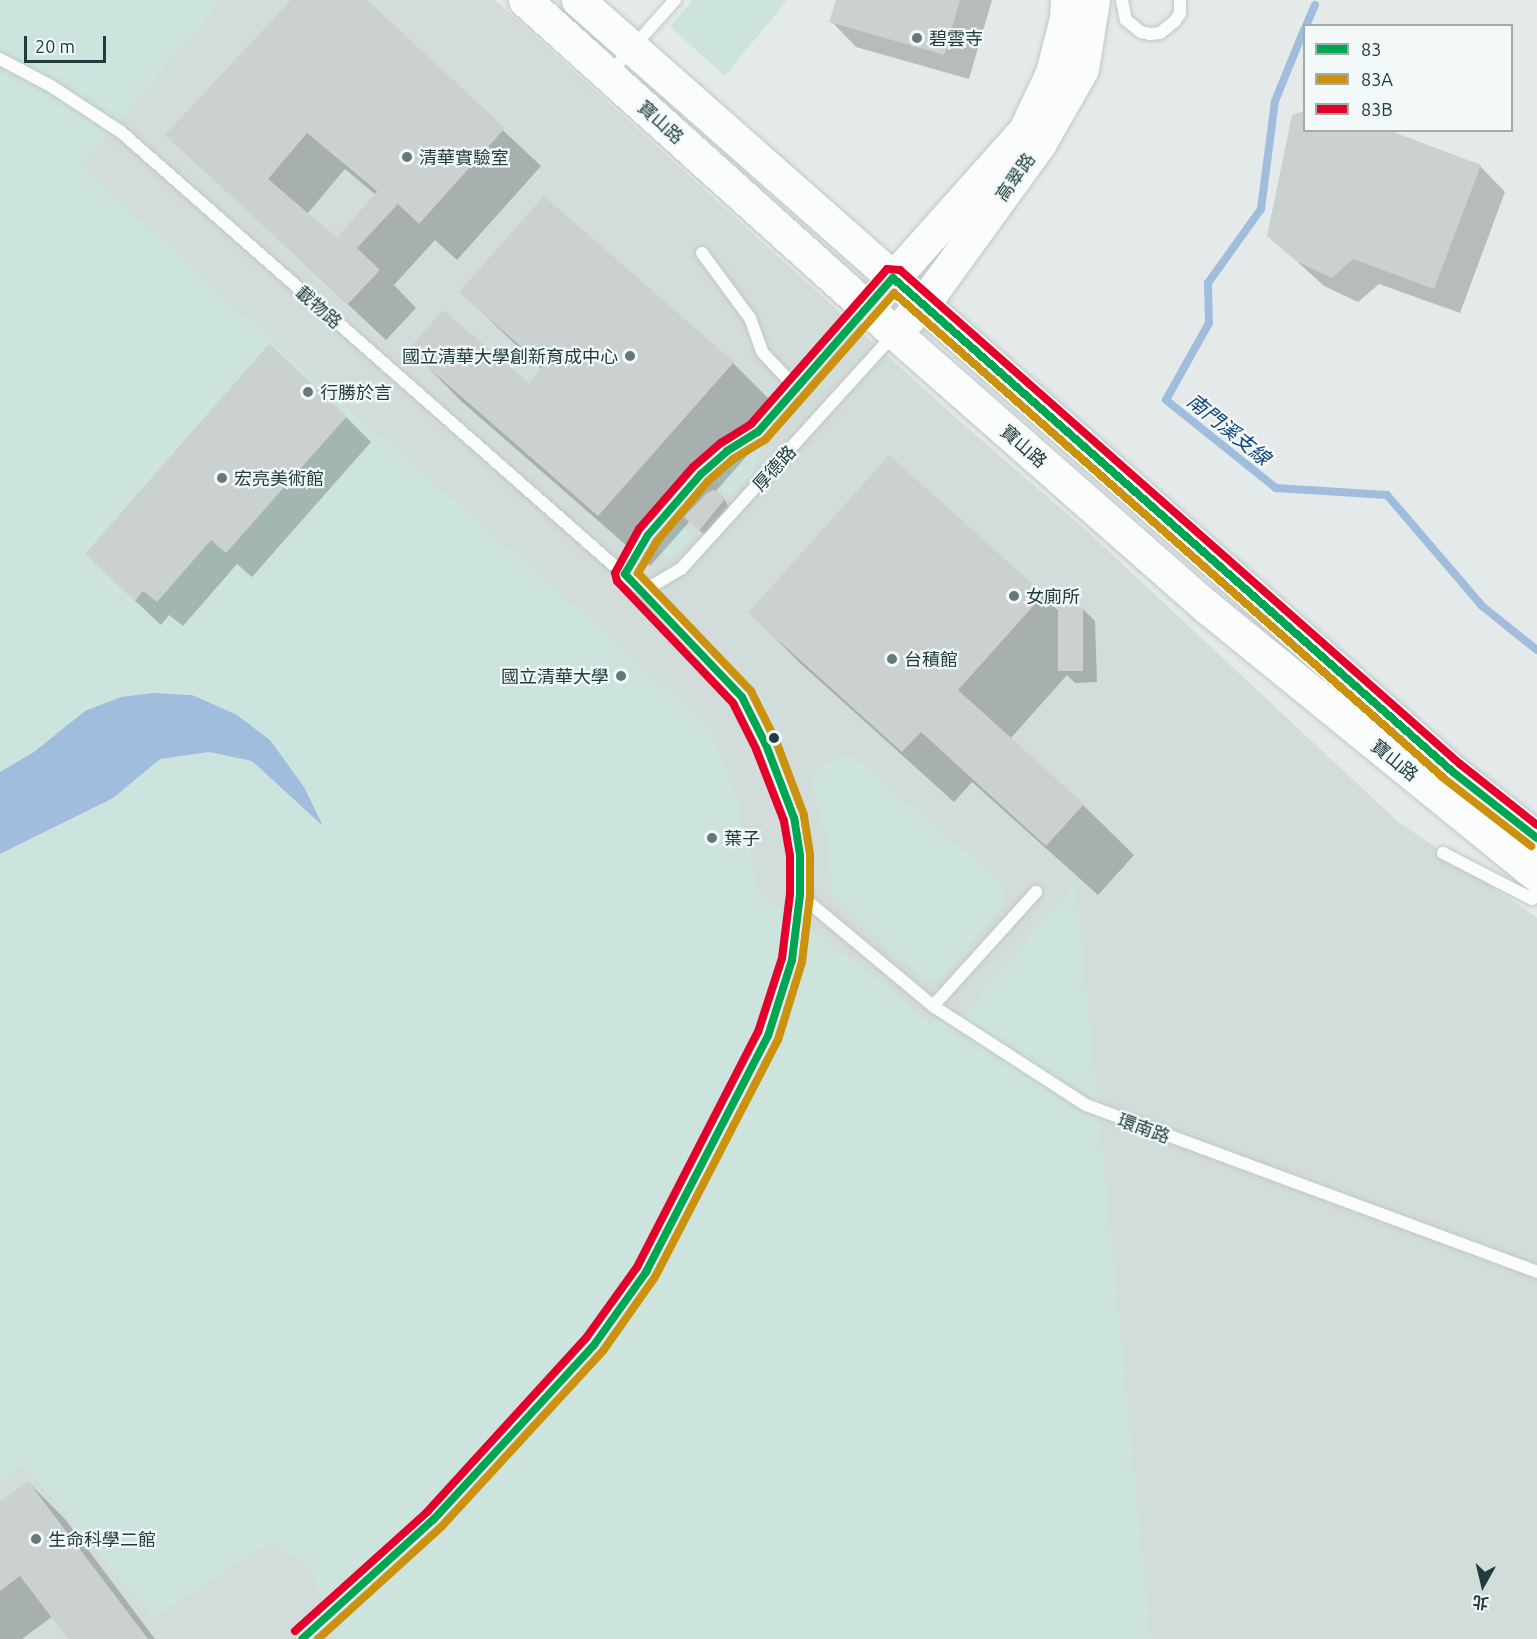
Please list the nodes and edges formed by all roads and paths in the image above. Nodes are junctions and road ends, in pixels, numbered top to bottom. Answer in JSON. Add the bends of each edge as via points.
{"nodes":[{"id":1,"x":525,"y":0,"type":"edge"},
{"id":2,"x":578,"y":0,"type":"edge"},
{"id":3,"x":675,"y":0,"type":"edge"},
{"id":4,"x":1180,"y":0,"type":"edge"},
{"id":5,"x":1102,"y":3,"type":"edge"},
{"id":6,"x":632,"y":48,"type":"junction"},
{"id":7,"x":0,"y":59,"type":"edge"},
{"id":8,"x":609,"y":75,"type":"junction"},
{"id":9,"x":702,"y":253,"type":"dead end"},
{"id":10,"x":893,"y":278,"type":"junction"},
{"id":11,"x":923,"y":303,"type":"junction"},
{"id":12,"x":868,"y":307,"type":"junction"},
{"id":13,"x":895,"y":333,"type":"junction"},
{"id":14,"x":795,"y":387,"type":"junction"},
{"id":15,"x":625,"y":574,"type":"junction"},
{"id":16,"x":643,"y":591,"type":"junction"},
{"id":17,"x":1537,"y":838,"type":"edge"},
{"id":18,"x":1443,"y":853,"type":"dead end"},
{"id":19,"x":1537,"y":876,"type":"edge"},
{"id":20,"x":1537,"y":888,"type":"edge"},
{"id":21,"x":1036,"y":892,"type":"dead end"},
{"id":22,"x":800,"y":895,"type":"junction"},
{"id":23,"x":933,"y":1006,"type":"junction"},
{"id":24,"x":1537,"y":1272,"type":"edge"},
{"id":25,"x":302,"y":1639,"type":"edge"}],
"edges":[{"from":1,"to":8,"type":"street","name":"寶山路"},
{"from":2,"to":6,"type":"street","name":"寶山路"},
{"from":3,"to":6,"type":"lane"},
{"from":4,"to":5,"type":"lane","via":[[1176,21],[1160,33],[1150,34],[1141,32]]},
{"from":5,"to":10,"type":"street","name":"高翠路","via":[[1066,18],[1052,73],[1025,130]]},
{"from":5,"to":11,"type":"street","name":"高翠路","via":[[1082,69],[1039,144]]},
{"from":6,"to":8,"type":"lane"},
{"from":6,"to":10,"type":"street","name":"寶山路"},
{"from":7,"to":15,"type":"lane","name":"載物路","via":[[121,132]]},
{"from":8,"to":12,"type":"street","name":"寶山路"},
{"from":9,"to":14,"type":"lane","via":[[750,318],[763,353]]},
{"from":10,"to":11,"type":"street","name":"寶山路"},
{"from":10,"to":12,"type":"street","name":"高翠路"},
{"from":11,"to":13,"type":"street","name":"高翠路"},
{"from":11,"to":17,"type":"street","name":"寶山路","via":[[1444,764]]},
{"from":12,"to":13,"type":"street","name":"寶山路"},
{"from":12,"to":14,"type":"lane","name":"厚德路"},
{"from":13,"to":16,"type":"lane","name":"厚德路","via":[[681,569]]},
{"from":13,"to":19,"type":"street","name":"寶山路","via":[[1207,607]]},
{"from":14,"to":15,"type":"lane","name":"厚德路","via":[[758,432],[727,451],[701,474],[648,535]]},
{"from":15,"to":16,"type":"lane"},
{"from":16,"to":22,"type":"lane","via":[[742,697],[766,745],[794,818],[800,855]]},
{"from":18,"to":20,"type":"lane","via":[[1532,899]]},
{"from":21,"to":23,"type":"lane"},
{"from":22,"to":23,"type":"lane","name":"環南路"},
{"from":22,"to":25,"type":"lane","via":[[792,960],[768,1036],[646,1272],[594,1345],[434,1520]]},
{"from":23,"to":24,"type":"lane","name":"環南路","via":[[1086,1105]]}]}
